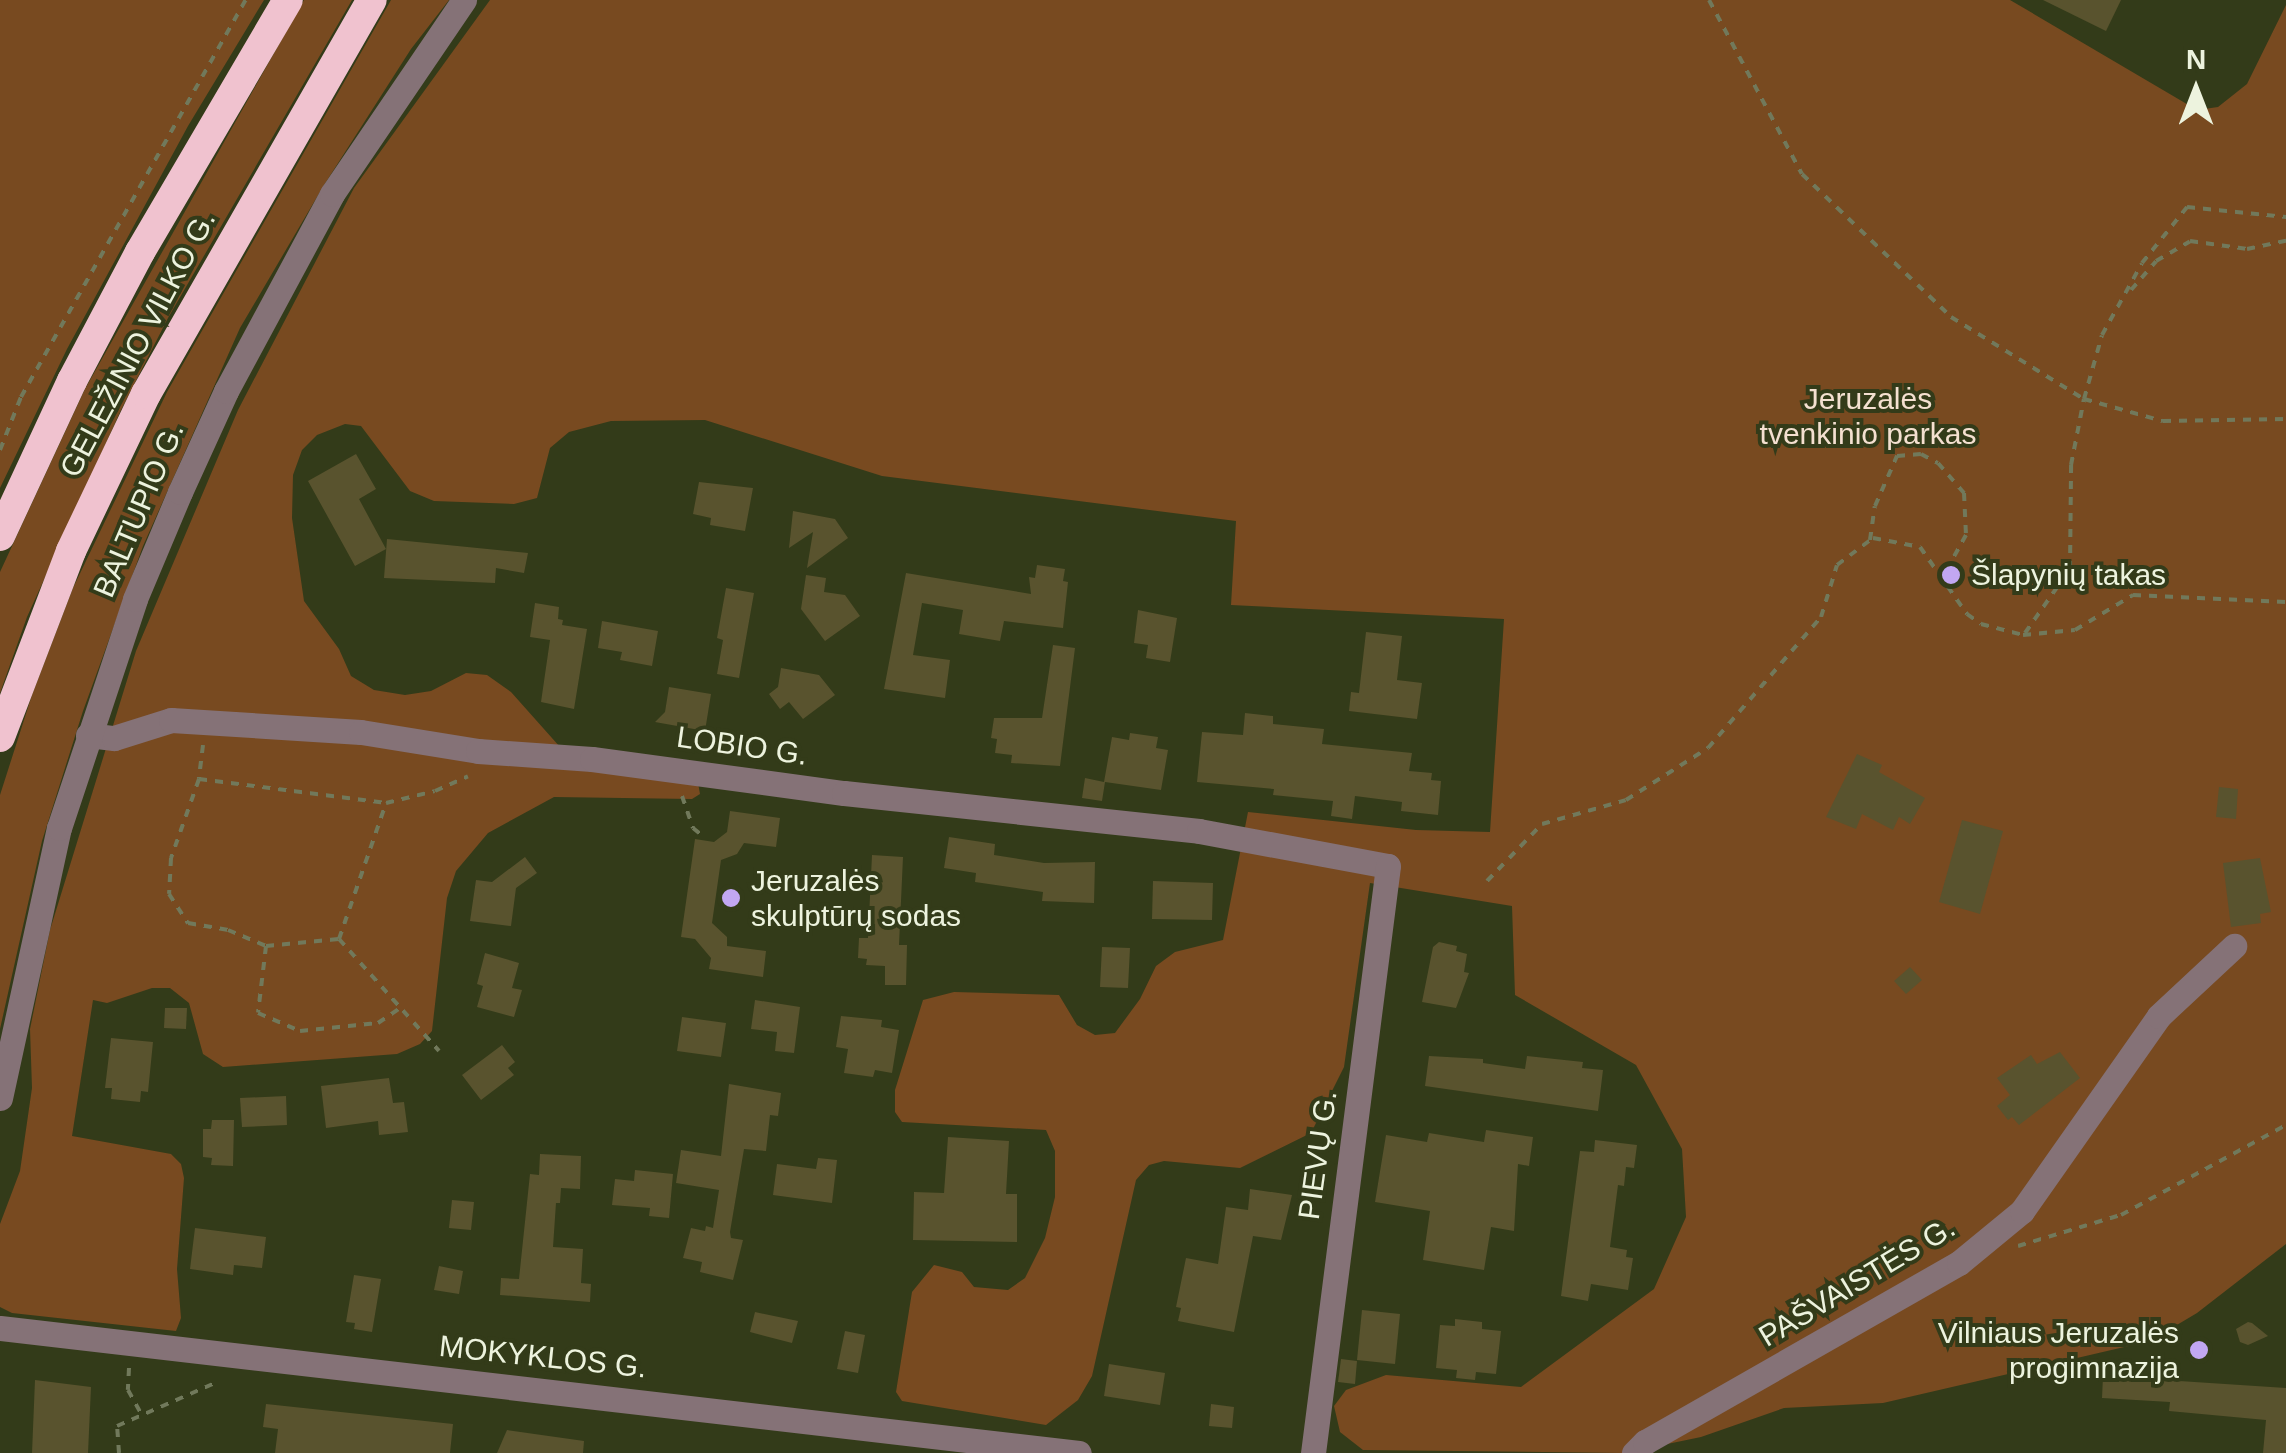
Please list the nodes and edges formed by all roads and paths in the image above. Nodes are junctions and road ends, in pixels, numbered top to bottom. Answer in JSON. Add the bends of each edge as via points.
{"nodes":[{"id":1,"x":246,"y":0,"type":"edge"},
{"id":2,"x":288,"y":0,"type":"edge"},
{"id":3,"x":372,"y":0,"type":"edge"},
{"id":4,"x":464,"y":0,"type":"edge"},
{"id":5,"x":1709,"y":0,"type":"edge"},
{"id":6,"x":2286,"y":217,"type":"edge"},
{"id":7,"x":2286,"y":240,"type":"edge"},
{"id":8,"x":2126,"y":295,"type":"junction"},
{"id":9,"x":2084,"y":400,"type":"junction"},
{"id":10,"x":2286,"y":419,"type":"edge"},
{"id":11,"x":0,"y":450,"type":"edge"},
{"id":12,"x":0,"y":536,"type":"edge"},
{"id":13,"x":1870,"y":540,"type":"junction"},
{"id":14,"x":1942,"y":578,"type":"junction"},
{"id":15,"x":2286,"y":602,"type":"edge"},
{"id":16,"x":2024,"y":635,"type":"junction"},
{"id":17,"x":206,"y":720,"type":"junction"},
{"id":18,"x":88,"y":735,"type":"junction"},
{"id":19,"x":0,"y":737,"type":"edge"},
{"id":20,"x":684,"y":771,"type":"junction"},
{"id":21,"x":476,"y":772,"type":"dead end"},
{"id":22,"x":199,"y":779,"type":"junction"},
{"id":23,"x":386,"y":803,"type":"junction"},
{"id":24,"x":703,"y":836,"type":"dead end"},
{"id":25,"x":1388,"y":866,"type":"joint"},
{"id":26,"x":1488,"y":881,"type":"dead end"},
{"id":27,"x":340,"y":939,"type":"junction"},
{"id":28,"x":266,"y":946,"type":"junction"},
{"id":29,"x":2234,"y":946,"type":"dead end"},
{"id":30,"x":400,"y":1008,"type":"junction"},
{"id":31,"x":439,"y":1051,"type":"dead end"},
{"id":32,"x":0,"y":1098,"type":"edge"},
{"id":33,"x":2286,"y":1125,"type":"edge"},
{"id":34,"x":2013,"y":1247,"type":"dead end"},
{"id":35,"x":0,"y":1328,"type":"edge"},
{"id":36,"x":130,"y":1344,"type":"junction"},
{"id":37,"x":215,"y":1383,"type":"dead end"},
{"id":38,"x":142,"y":1415,"type":"junction"},
{"id":39,"x":1066,"y":1452,"type":"edge"},
{"id":40,"x":119,"y":1453,"type":"edge"},
{"id":41,"x":1313,"y":1453,"type":"edge"},
{"id":42,"x":1634,"y":1453,"type":"edge"}],
"edges":[{"from":1,"to":11,"type":"path","via":[[21,397]]},
{"from":2,"to":12,"type":"highway","name":"GELEŽINIO VILKO G.","via":[[140,252]]},
{"from":3,"to":19,"type":"highway","name":"GELEŽINIO VILKO G.","via":[[146,394],[71,551]]},
{"from":4,"to":18,"type":"street","name":"BALTUPIO G.","via":[[332,194],[226,390],[135,599]]},
{"from":5,"to":9,"type":"path","via":[[1802,174],[1951,317]]},
{"from":6,"to":8,"type":"path","via":[[2188,206],[2142,263]]},
{"from":7,"to":8,"type":"path","via":[[2247,248],[2190,241],[2156,261]]},
{"from":8,"to":9,"type":"path","via":[[2102,335]]},
{"from":9,"to":10,"type":"path","via":[[2163,421]]},
{"from":9,"to":16,"type":"path","via":[[2071,465],[2070,568]]},
{"from":13,"to":14,"type":"path","via":[[1920,547]]},
{"from":13,"to":14,"type":"path","via":[[1875,506],[1897,456],[1921,454],[1964,492],[1966,535]]},
{"from":13,"to":26,"type":"path","via":[[1837,565],[1821,617],[1708,748],[1626,800],[1542,824]]},
{"from":14,"to":16,"type":"path","via":[[1981,624]]},
{"from":15,"to":16,"type":"path","via":[[2134,595],[2075,630]]},
{"from":17,"to":18,"type":"street","name":"LOBIO G.","via":[[152,723],[104,739]]},
{"from":17,"to":20,"type":"street","name":"LOBIO G."},
{"from":17,"to":22,"type":"path"},
{"from":18,"to":32,"type":"street","name":"BALTUPIO G.","via":[[36,915]]},
{"from":20,"to":24,"type":"path","via":[[686,811]]},
{"from":20,"to":25,"type":"street","name":"LOBIO G.","via":[[1199,831]]},
{"from":21,"to":23,"type":"path"},
{"from":22,"to":23,"type":"path"},
{"from":22,"to":28,"type":"path","via":[[171,858],[168,894],[188,923]]},
{"from":23,"to":27,"type":"path"},
{"from":25,"to":41,"type":"street","name":"PIEVŲ G."},
{"from":27,"to":28,"type":"path"},
{"from":27,"to":30,"type":"path"},
{"from":28,"to":30,"type":"path","via":[[258,1013],[300,1031],[378,1023]]},
{"from":29,"to":42,"type":"street","name":"PAŠVAISTĖS G.","via":[[2159,1016],[2022,1211],[1959,1263]]},
{"from":30,"to":31,"type":"path"},
{"from":33,"to":34,"type":"path","via":[[2122,1215]]},
{"from":35,"to":36,"type":"street","name":"MOKYKLOS G."},
{"from":36,"to":38,"type":"path","via":[[128,1390]]},
{"from":36,"to":39,"type":"street","name":"MOKYKLOS G."},
{"from":37,"to":38,"type":"path"},
{"from":38,"to":40,"type":"path","via":[[118,1426]]}]}
